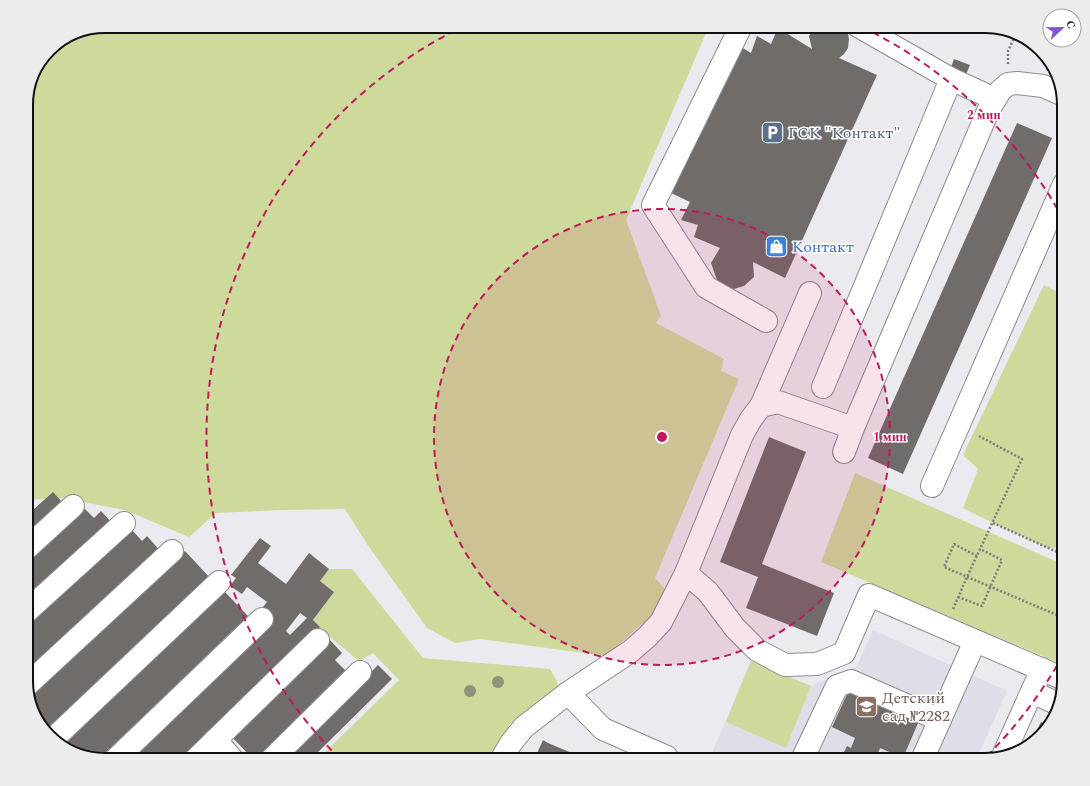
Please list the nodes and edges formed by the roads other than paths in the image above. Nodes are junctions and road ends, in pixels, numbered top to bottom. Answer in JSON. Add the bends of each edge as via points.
{"nodes":[{"id":1,"x":738,"y":33,"type":"edge"},
{"id":2,"x":870,"y":33,"type":"edge"},
{"id":3,"x":951,"y":79,"type":"junction"},
{"id":4,"x":1056,"y":92,"type":"edge"},
{"id":5,"x":995,"y":99,"type":"junction"},
{"id":6,"x":1057,"y":200,"type":"edge"},
{"id":7,"x":810,"y":293,"type":"dead end"},
{"id":8,"x":766,"y":321,"type":"dead end"},
{"id":9,"x":823,"y":387,"type":"dead end"},
{"id":10,"x":761,"y":406,"type":"junction"},
{"id":11,"x":853,"y":428,"type":"junction"},
{"id":12,"x":844,"y":452,"type":"dead end"},
{"id":13,"x":932,"y":486,"type":"dead end"},
{"id":14,"x":73,"y":506,"type":"dead end"},
{"id":15,"x":124,"y":523,"type":"dead end"},
{"id":16,"x":33,"y":543,"type":"edge"},
{"id":17,"x":172,"y":552,"type":"dead end"},
{"id":18,"x":686,"y":573,"type":"junction"},
{"id":19,"x":219,"y":582,"type":"dead end"},
{"id":20,"x":33,"y":606,"type":"edge"},
{"id":21,"x":262,"y":619,"type":"dead end"},
{"id":22,"x":318,"y":640,"type":"dead end"},
{"id":23,"x":975,"y":641,"type":"junction"},
{"id":24,"x":1042,"y":669,"type":"junction"},
{"id":25,"x":360,"y":672,"type":"dead end"},
{"id":26,"x":1057,"y":676,"type":"edge"},
{"id":27,"x":33,"y":680,"type":"edge"},
{"id":28,"x":1032,"y":692,"type":"junction"},
{"id":29,"x":568,"y":693,"type":"junction"},
{"id":30,"x":1054,"y":702,"type":"edge"},
{"id":31,"x":940,"y":720,"type":"junction"},
{"id":32,"x":57,"y":735,"type":"edge"},
{"id":33,"x":216,"y":740,"type":"junction"},
{"id":34,"x":1006,"y":750,"type":"edge"},
{"id":35,"x":122,"y":753,"type":"edge"},
{"id":36,"x":202,"y":753,"type":"edge"},
{"id":37,"x":227,"y":753,"type":"edge"},
{"id":38,"x":278,"y":753,"type":"edge"},
{"id":39,"x":505,"y":753,"type":"edge"},
{"id":40,"x":658,"y":753,"type":"edge"},
{"id":41,"x":805,"y":753,"type":"edge"},
{"id":42,"x":925,"y":753,"type":"edge"}],
"edges":[{"from":1,"to":8,"type":"street","via":[[653,205],[706,286]]},
{"from":2,"to":3,"type":"street"},
{"from":3,"to":5,"type":"street"},
{"from":3,"to":9,"type":"street"},
{"from":4,"to":5,"type":"street","via":[[1043,86],[1008,84]]},
{"from":5,"to":11,"type":"street","via":[[988,110]]},
{"from":6,"to":13,"type":"street"},
{"from":7,"to":10,"type":"street"},
{"from":10,"to":11,"type":"street","via":[[778,402]]},
{"from":10,"to":18,"type":"street","via":[[742,435]]},
{"from":11,"to":12,"type":"street"},
{"from":14,"to":16,"type":"street"},
{"from":15,"to":20,"type":"street"},
{"from":17,"to":27,"type":"street"},
{"from":18,"to":23,"type":"street","via":[[708,592],[735,628],[757,650],[785,665],[817,664],[844,653],[869,595]]},
{"from":18,"to":29,"type":"street","via":[[661,622],[647,637],[631,651]]},
{"from":19,"to":32,"type":"street"},
{"from":21,"to":35,"type":"street"},
{"from":22,"to":33,"type":"street"},
{"from":23,"to":24,"type":"street"},
{"from":23,"to":31,"type":"street"},
{"from":24,"to":26,"type":"street"},
{"from":24,"to":28,"type":"street"},
{"from":25,"to":38,"type":"street"},
{"from":28,"to":30,"type":"street"},
{"from":28,"to":34,"type":"street"},
{"from":29,"to":39,"type":"street","via":[[524,727]]},
{"from":29,"to":40,"type":"street","via":[[602,729]]},
{"from":31,"to":41,"type":"street","via":[[851,681],[837,686]]},
{"from":31,"to":42,"type":"street"},
{"from":33,"to":36,"type":"street"},
{"from":33,"to":37,"type":"street"}]}
